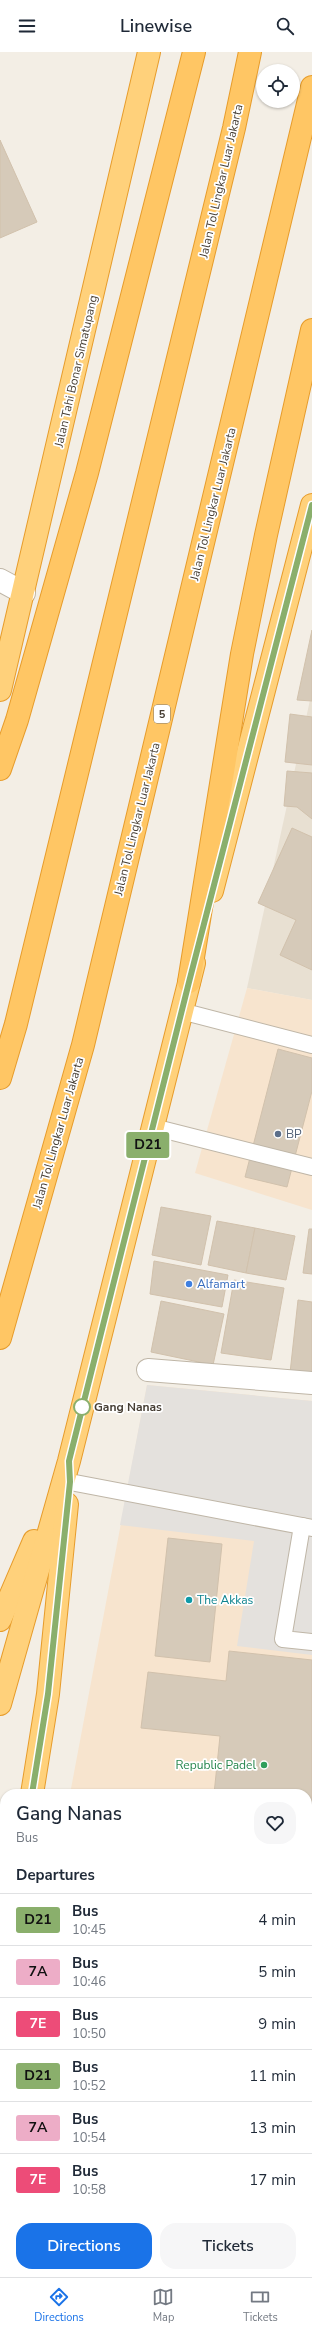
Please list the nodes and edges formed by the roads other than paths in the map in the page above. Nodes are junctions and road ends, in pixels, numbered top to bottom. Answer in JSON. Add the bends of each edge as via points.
{"nodes":[{"id":1,"x":149,"y":52,"type":"edge"},
{"id":2,"x":194,"y":52,"type":"edge"},
{"id":3,"x":250,"y":52,"type":"edge"},
{"id":4,"x":312,"y":87,"type":"edge"},
{"id":5,"x":312,"y":330,"type":"edge"},
{"id":6,"x":312,"y":504,"type":"edge"},
{"id":7,"x":0,"y":580,"type":"edge"},
{"id":8,"x":24,"y":593,"type":"junction"},
{"id":9,"x":0,"y":690,"type":"edge"},
{"id":10,"x":0,"y":769,"type":"edge"},
{"id":11,"x":189,"y":982,"type":"junction"},
{"id":12,"x":181,"y":1011,"type":"junction"},
{"id":13,"x":312,"y":1045,"type":"edge"},
{"id":14,"x":0,"y":1078,"type":"edge"},
{"id":15,"x":153,"y":1126,"type":"junction"},
{"id":16,"x":312,"y":1167,"type":"edge"},
{"id":17,"x":0,"y":1338,"type":"edge"},
{"id":18,"x":148,"y":1370,"type":"dead end"},
{"id":19,"x":312,"y":1383,"type":"edge"},
{"id":20,"x":69,"y":1471,"type":"junction"},
{"id":21,"x":307,"y":1527,"type":"edge"},
{"id":22,"x":0,"y":1620,"type":"edge"},
{"id":23,"x":312,"y":1642,"type":"edge"},
{"id":24,"x":0,"y":1704,"type":"edge"},
{"id":25,"x":33,"y":1789,"type":"edge"}],
"edges":[{"from":1,"to":8,"type":"highway","name":"Jalan Tahi Bonar Simatupang"},
{"from":2,"to":10,"type":"highway","via":[[87,473],[17,720]]},
{"from":3,"to":14,"type":"highway","name":"Jalan Tol Lingkar Luar Jakarta","via":[[232,136],[16,1024]]},
{"from":4,"to":17,"type":"highway","name":"Jalan Tol Lingkar Luar Jakarta","number":"5","via":[[83,1045]]},
{"from":5,"to":11,"type":"highway","via":[[242,654]]},
{"from":6,"to":11,"type":"highway"},
{"from":7,"to":8,"type":"street"},
{"from":8,"to":9,"type":"highway","name":"Jalan Tahi Bonar Simatupang"},
{"from":11,"to":12,"type":"highway"},
{"from":12,"to":13,"type":"lane"},
{"from":12,"to":15,"type":"highway"},
{"from":15,"to":16,"type":"lane"},
{"from":15,"to":20,"type":"highway"},
{"from":18,"to":19,"type":"street"},
{"from":20,"to":21,"type":"lane"},
{"from":20,"to":22,"type":"highway"},
{"from":20,"to":24,"type":"highway"},
{"from":20,"to":25,"type":"highway","via":[[48,1694]]},
{"from":21,"to":23,"type":"lane","via":[[283,1639]]}]}
